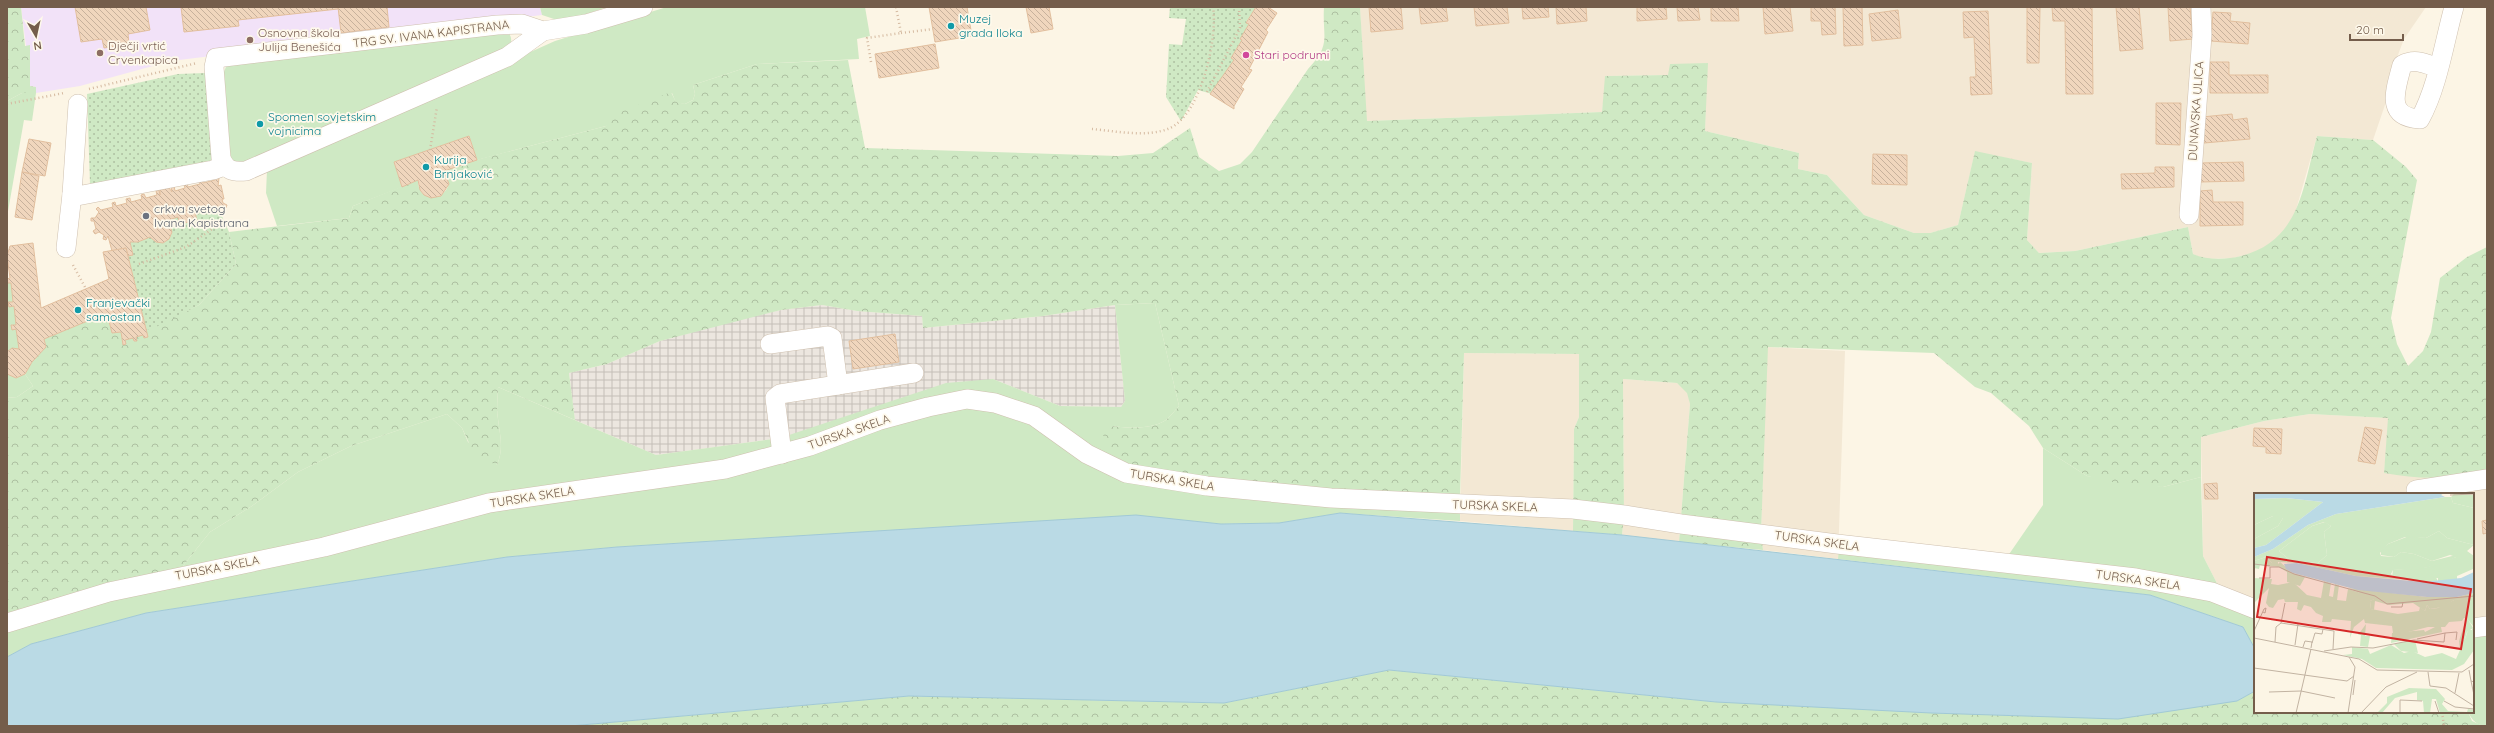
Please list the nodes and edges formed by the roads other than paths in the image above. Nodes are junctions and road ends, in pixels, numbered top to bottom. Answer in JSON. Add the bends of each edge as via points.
{"nodes":[{"id":1,"x":643,"y":7,"type":"edge"},
{"id":2,"x":2201,"y":7,"type":"edge"},
{"id":3,"x":2454,"y":7,"type":"edge"},
{"id":4,"x":544,"y":31,"type":"junction"},
{"id":5,"x":2438,"y":68,"type":"dead end"},
{"id":6,"x":77,"y":96,"type":"road end"},
{"id":7,"x":224,"y":166,"type":"junction"},
{"id":8,"x":72,"y":194,"type":"junction"},
{"id":9,"x":2189,"y":215,"type":"dead end"},
{"id":10,"x":66,"y":248,"type":"road end"},
{"id":11,"x":770,"y":344,"type":"dead end"},
{"id":12,"x":914,"y":372,"type":"dead end"},
{"id":13,"x":838,"y":384,"type":"junction"},
{"id":14,"x":782,"y":454,"type":"junction"},
{"id":15,"x":2487,"y":480,"type":"edge"},
{"id":16,"x":2417,"y":493,"type":"edge"},
{"id":17,"x":2254,"y":609,"type":"edge"},
{"id":18,"x":7,"y":623,"type":"edge"},
{"id":19,"x":2487,"y":626,"type":"edge"},
{"id":20,"x":2474,"y":628,"type":"edge"}],
"edges":[{"from":1,"to":4,"type":"street","via":[[586,24]]},
{"from":2,"to":9,"type":"street","name":"DUNAVSKA ULICA","via":[[2202,35]]},
{"from":3,"to":5,"type":"street"},
{"from":4,"to":7,"type":"street","via":[[507,57],[281,158],[246,171],[229,170]]},
{"from":4,"to":7,"type":"street","name":"TRG SV. IVANA KAPISTRANA","via":[[522,24],[497,25],[216,58],[214,67],[221,158]]},
{"from":6,"to":8,"type":"street"},
{"from":7,"to":8,"type":"street","via":[[85,196]]},
{"from":8,"to":10,"type":"street"},
{"from":11,"to":13,"type":"street","via":[[828,336],[832,338]]},
{"from":12,"to":13,"type":"street"},
{"from":13,"to":14,"type":"street","via":[[780,394],[775,398]]},
{"from":14,"to":17,"type":"street","name":"TURSKA SKELA","via":[[880,420],[967,399],[1024,411],[1059,432],[1087,454],[1126,473],[1207,486],[1331,498],[1573,509],[1624,515],[1837,544],[2136,578],[2212,592]]},
{"from":14,"to":18,"type":"street","name":"TURSKA SKELA","via":[[726,469],[489,504],[324,547],[175,576],[109,592]]},
{"from":15,"to":16,"type":"street","via":[[2416,490]]},
{"from":19,"to":20,"type":"street"}]}
